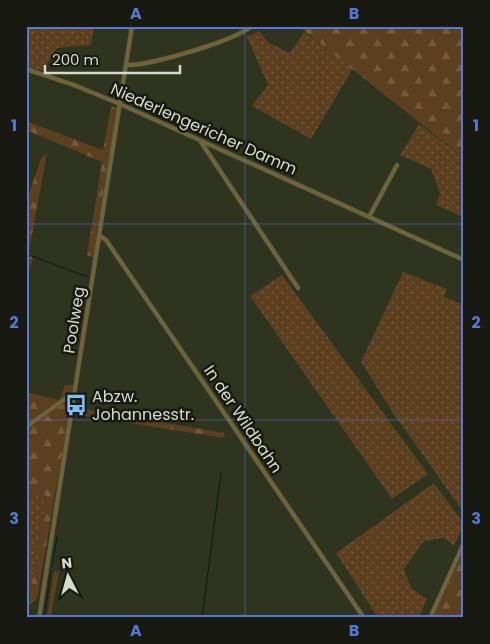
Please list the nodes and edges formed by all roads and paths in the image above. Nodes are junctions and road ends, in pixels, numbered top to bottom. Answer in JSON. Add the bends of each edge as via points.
{"nodes":[{"id":1,"x":132,"y":26,"type":"edge"},
{"id":2,"x":252,"y":26,"type":"edge"},
{"id":3,"x":126,"y":65,"type":"junction"},
{"id":4,"x":26,"y":69,"type":"edge"},
{"id":5,"x":120,"y":104,"type":"junction"},
{"id":6,"x":200,"y":141,"type":"junction"},
{"id":7,"x":397,"y":165,"type":"dead end"},
{"id":8,"x":369,"y":217,"type":"junction"},
{"id":9,"x":100,"y":236,"type":"junction"},
{"id":10,"x":464,"y":260,"type":"edge"},
{"id":11,"x":298,"y":288,"type":"dead end"},
{"id":12,"x":75,"y":394,"type":"junction"},
{"id":13,"x":26,"y":427,"type":"edge"},
{"id":14,"x":464,"y":544,"type":"edge"},
{"id":15,"x":40,"y":618,"type":"edge"},
{"id":16,"x":364,"y":618,"type":"edge"},
{"id":17,"x":430,"y":618,"type":"edge"}],
"edges":[{"from":1,"to":3,"type":"street","name":"Poolweg"},
{"from":2,"to":3,"type":"street","via":[[208,46]]},
{"from":3,"to":5,"type":"street","name":"Poolweg"},
{"from":4,"to":5,"type":"street","name":"Niederlengericher Damm"},
{"from":5,"to":6,"type":"street","name":"Niederlengericher Damm"},
{"from":5,"to":9,"type":"street","name":"Poolweg"},
{"from":6,"to":8,"type":"street","name":"Niederlengericher Damm"},
{"from":6,"to":11,"type":"street"},
{"from":7,"to":8,"type":"street"},
{"from":8,"to":10,"type":"street","name":"Niederlengericher Damm"},
{"from":9,"to":12,"type":"street","name":"Poolweg"},
{"from":9,"to":16,"type":"street","name":"In der Wildbahn","via":[[106,240]]},
{"from":12,"to":13,"type":"street"},
{"from":12,"to":15,"type":"street","name":"Poolweg"},
{"from":14,"to":17,"type":"street"}]}
